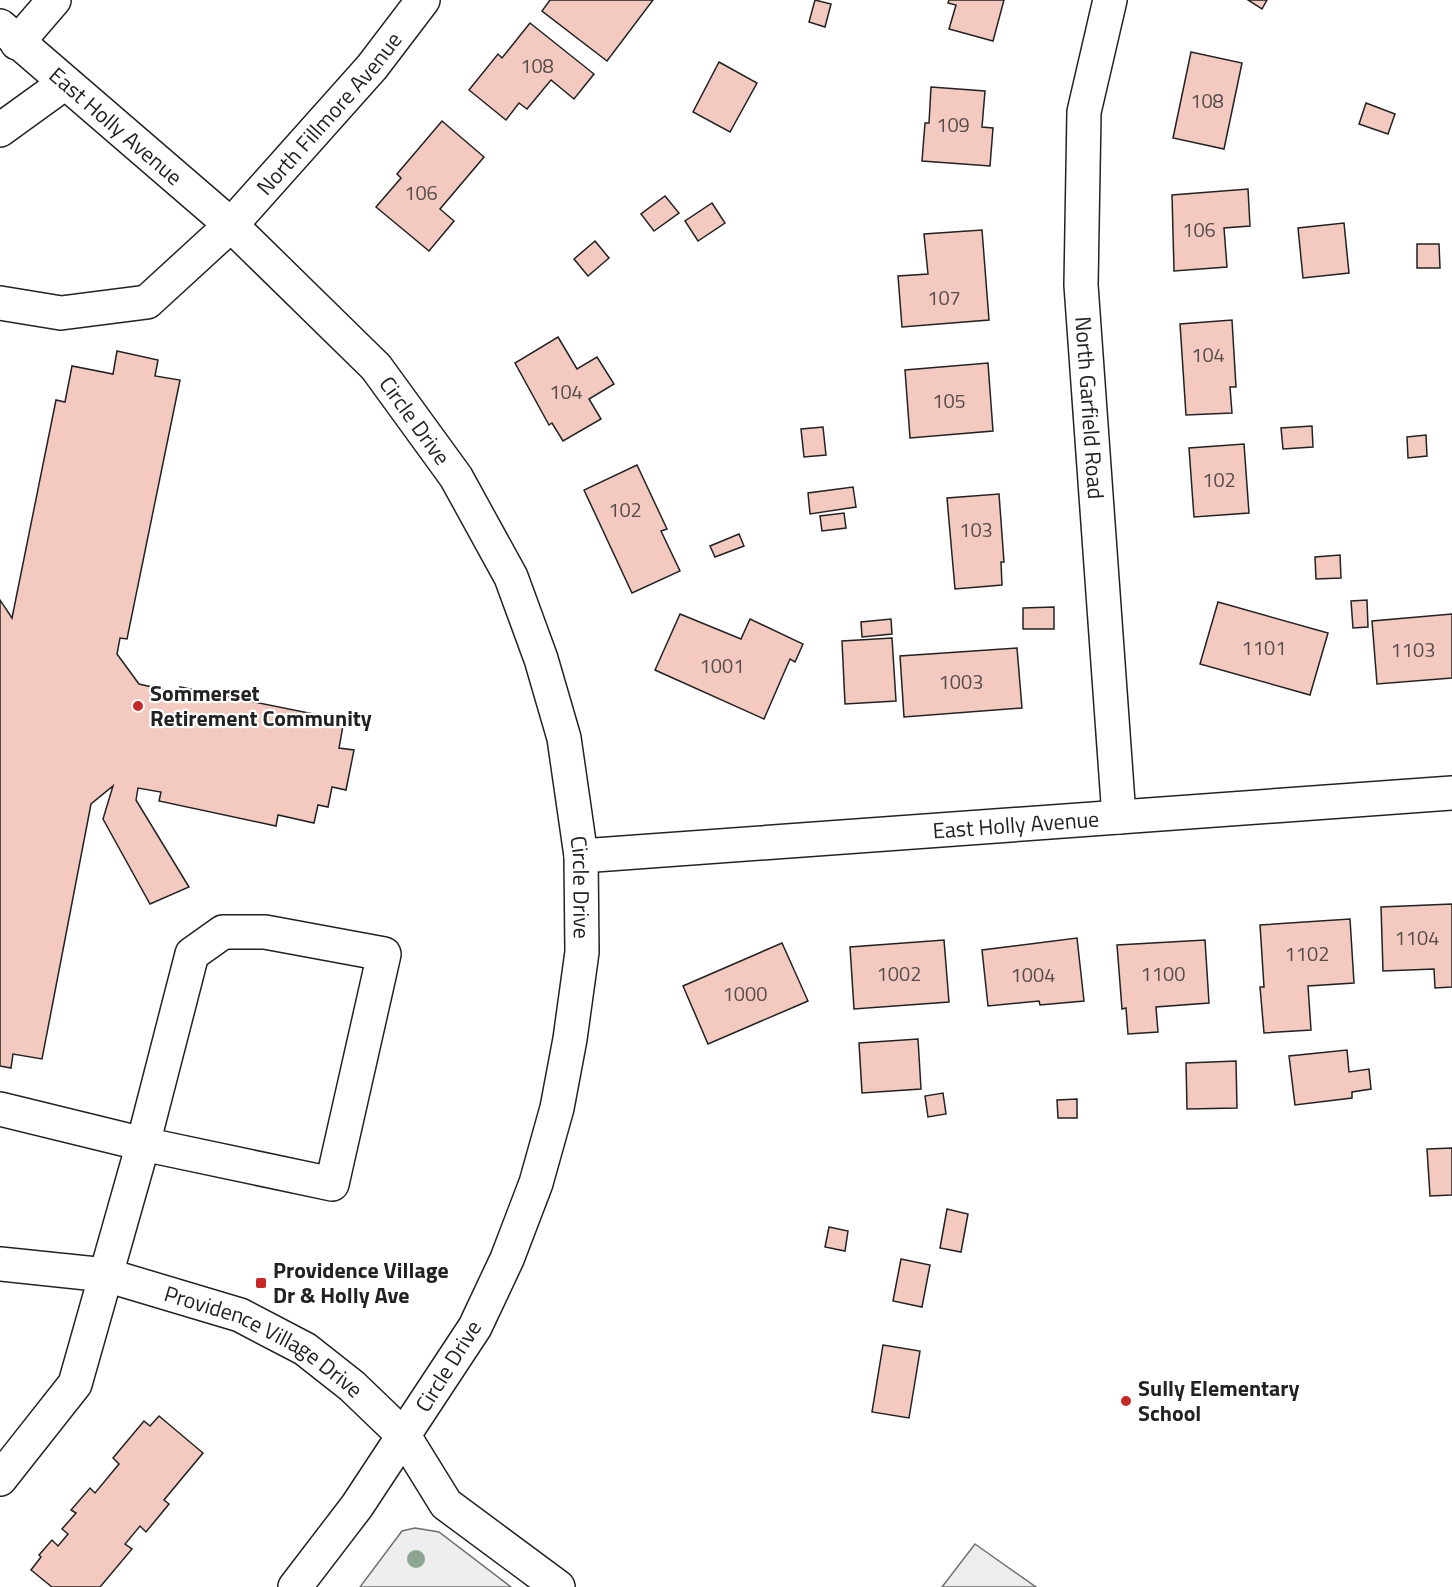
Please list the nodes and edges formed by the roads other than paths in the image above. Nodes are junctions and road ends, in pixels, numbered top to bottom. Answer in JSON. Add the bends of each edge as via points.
{"nodes":[{"id":1,"x":54,"y":0,"type":"edge"},
{"id":2,"x":423,"y":0,"type":"edge"},
{"id":3,"x":1110,"y":0,"type":"edge"},
{"id":4,"x":9,"y":34,"type":"edge"},
{"id":5,"x":65,"y":83,"type":"junction"},
{"id":6,"x":0,"y":130,"type":"edge"},
{"id":7,"x":231,"y":225,"type":"junction"},
{"id":8,"x":0,"y":303,"type":"edge"},
{"id":9,"x":1452,"y":793,"type":"edge"},
{"id":10,"x":1119,"y":817,"type":"junction"},
{"id":11,"x":581,"y":856,"type":"junction"},
{"id":12,"x":0,"y":1109,"type":"edge"},
{"id":13,"x":143,"y":1144,"type":"junction"},
{"id":14,"x":0,"y":1264,"type":"edge"},
{"id":15,"x":106,"y":1275,"type":"junction"},
{"id":16,"x":404,"y":1436,"type":"junction"},
{"id":17,"x":0,"y":1479,"type":"edge"},
{"id":18,"x":295,"y":1587,"type":"edge"},
{"id":19,"x":558,"y":1587,"type":"edge"}],
"edges":[{"from":1,"to":4,"type":"street"},
{"from":2,"to":7,"type":"street","name":"North Fillmore Avenue","via":[[372,67]]},
{"from":3,"to":10,"type":"street","name":"North Garfield Road","via":[[1083,112],[1081,285]]},
{"from":4,"to":5,"type":"street","name":"East Holly Avenue"},
{"from":5,"to":6,"type":"street"},
{"from":5,"to":7,"type":"street","name":"East Holly Avenue"},
{"from":7,"to":8,"type":"street","name":"North Fillmore Avenue","via":[[147,302],[61,313]]},
{"from":7,"to":11,"type":"street","name":"Circle Drive","via":[[376,367],[456,477],[511,577],[542,659],[564,738]]},
{"from":9,"to":10,"type":"street","name":"East Holly Avenue"},
{"from":10,"to":11,"type":"street","name":"East Holly Avenue"},
{"from":11,"to":16,"type":"street","name":"Circle Drive","via":[[582,952],[570,1039],[536,1183],[475,1327]]},
{"from":12,"to":13,"type":"street"},
{"from":13,"to":13,"type":"street","via":[[192,954],[223,932],[265,932],[384,954],[332,1184]]},
{"from":13,"to":15,"type":"street"},
{"from":14,"to":15,"type":"street","name":"Providence Village Drive"},
{"from":15,"to":16,"type":"street","name":"Providence Village Drive","via":[[240,1315],[305,1349],[352,1386]]},
{"from":15,"to":17,"type":"street","via":[[75,1384]]},
{"from":16,"to":18,"type":"street","name":"Circle Drive"},
{"from":16,"to":19,"type":"street","name":"Providence Village Drive","via":[[446,1504]]}]}
